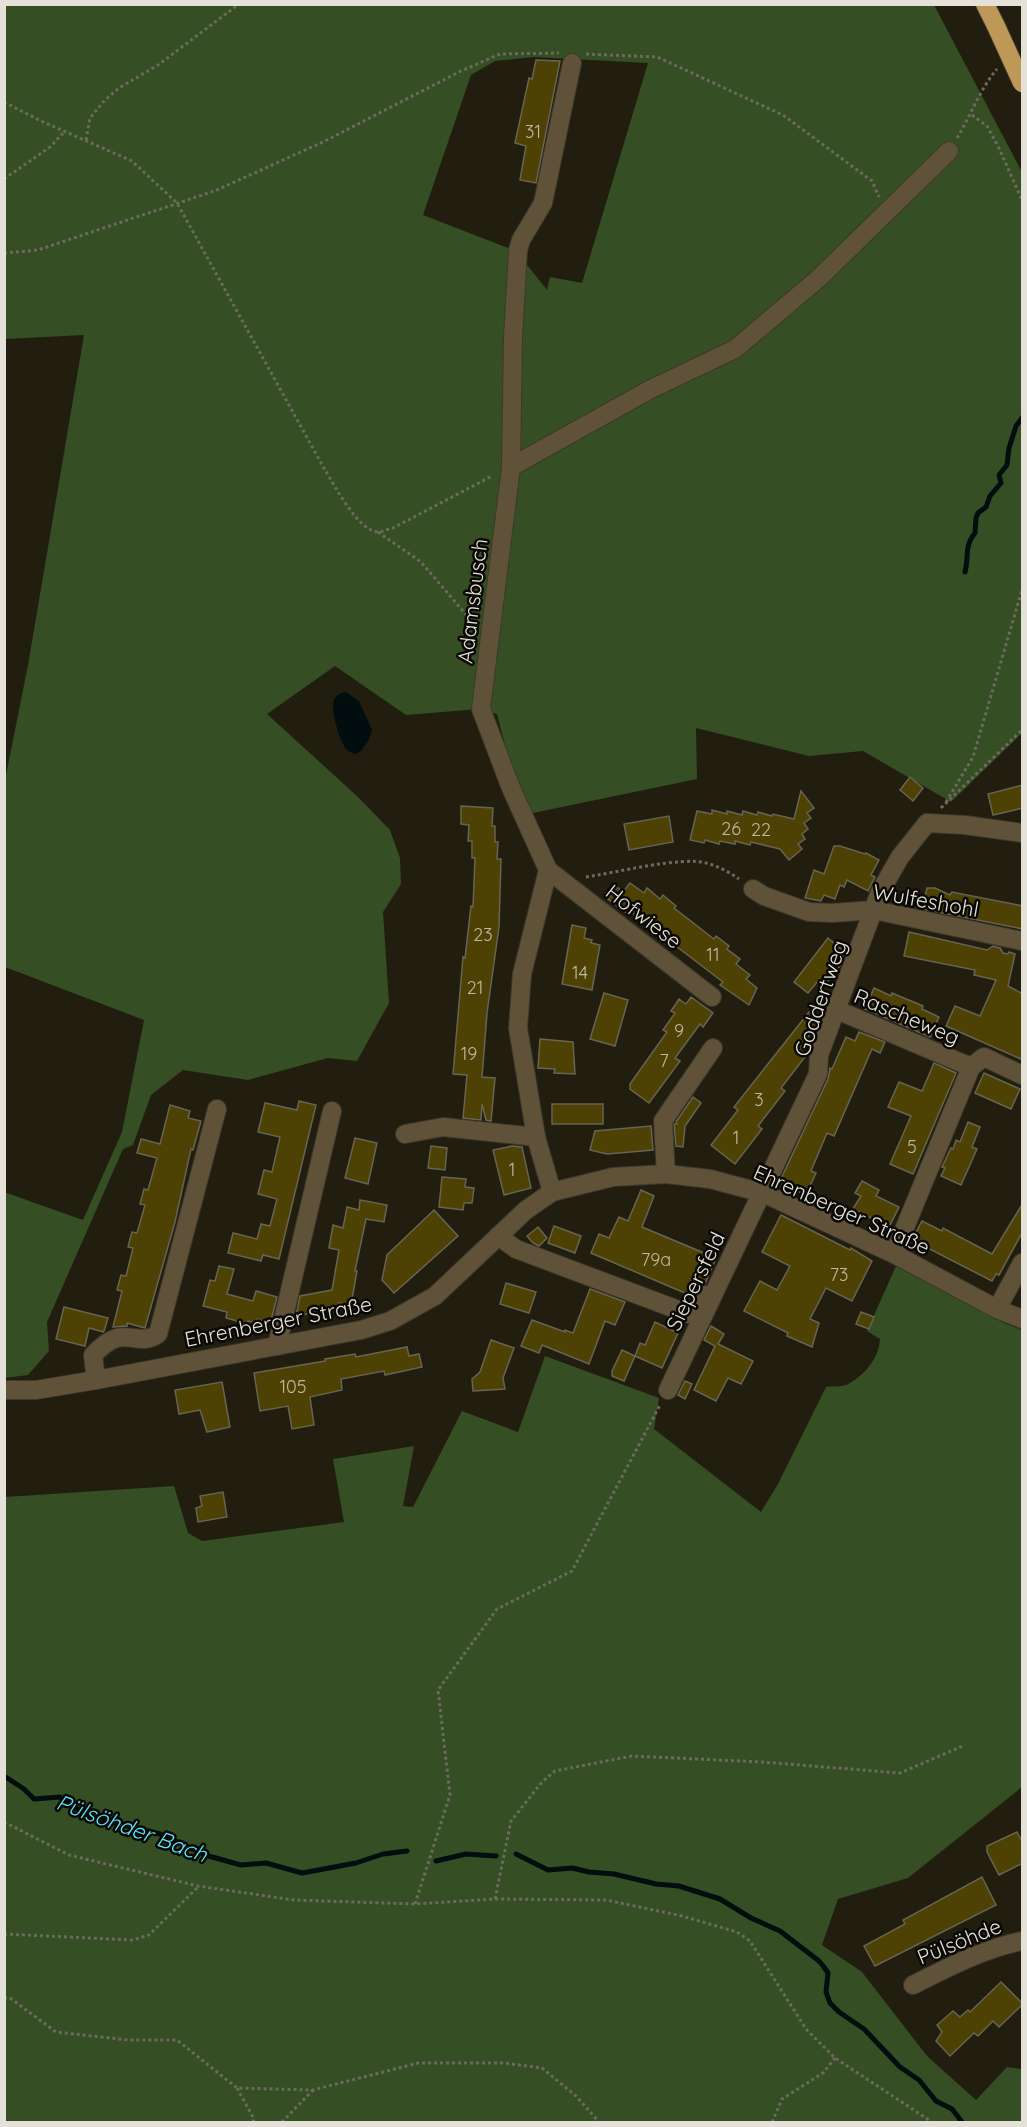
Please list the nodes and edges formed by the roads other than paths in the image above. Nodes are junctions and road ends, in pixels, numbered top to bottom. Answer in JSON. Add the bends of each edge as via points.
{"nodes":[{"id":1,"x":985,"y":4,"type":"edge"},
{"id":2,"x":572,"y":63,"type":"dead end"},
{"id":3,"x":1023,"y":83,"type":"edge"},
{"id":4,"x":949,"y":151,"type":"road end"},
{"id":5,"x":511,"y":467,"type":"junction"},
{"id":6,"x":1023,"y":833,"type":"edge"},
{"id":7,"x":548,"y":870,"type":"junction"},
{"id":8,"x":753,"y":889,"type":"road end"},
{"id":9,"x":874,"y":910,"type":"junction"},
{"id":10,"x":1023,"y":941,"type":"edge"},
{"id":11,"x":712,"y":997,"type":"dead end"},
{"id":12,"x":837,"y":1010,"type":"junction"},
{"id":13,"x":713,"y":1048,"type":"dead end"},
{"id":14,"x":971,"y":1068,"type":"junction"},
{"id":15,"x":1023,"y":1075,"type":"edge"},
{"id":16,"x":217,"y":1109,"type":"dead end"},
{"id":17,"x":332,"y":1111,"type":"dead end"},
{"id":18,"x":405,"y":1134,"type":"dead end"},
{"id":19,"x":536,"y":1137,"type":"junction"},
{"id":20,"x":666,"y":1174,"type":"junction"},
{"id":21,"x":552,"y":1192,"type":"junction"},
{"id":22,"x":763,"y":1192,"type":"junction"},
{"id":23,"x":498,"y":1236,"type":"junction"},
{"id":24,"x":894,"y":1254,"type":"junction"},
{"id":25,"x":1023,"y":1263,"type":"edge"},
{"id":26,"x":997,"y":1309,"type":"junction"},
{"id":27,"x":1023,"y":1319,"type":"edge"},
{"id":28,"x":277,"y":1346,"type":"junction"},
{"id":29,"x":96,"y":1380,"type":"junction"},
{"id":30,"x":4,"y":1390,"type":"edge"},
{"id":31,"x":668,"y":1390,"type":"road end"},
{"id":32,"x":1023,"y":1941,"type":"edge"},
{"id":33,"x":913,"y":1985,"type":"dead end"}],
"edges":[{"from":1,"to":3,"type":"highway","bridge":true},
{"from":2,"to":5,"type":"street","name":"Adamsbusch","via":[[543,203],[518,250]]},
{"from":4,"to":5,"type":"street","via":[[819,278],[735,349],[648,390]]},
{"from":5,"to":7,"type":"street","name":"Adamsbusch","via":[[482,710]]},
{"from":6,"to":9,"type":"street","name":"Goddertweg","via":[[927,823],[900,857]]},
{"from":7,"to":11,"type":"street","name":"Hofwiese"},
{"from":7,"to":19,"type":"street","via":[[522,974],[518,1028]]},
{"from":8,"to":9,"type":"street","name":"Wulfeshohl","via":[[808,912]]},
{"from":9,"to":10,"type":"street","name":"Wulfeshohl"},
{"from":9,"to":12,"type":"street","name":"Goddertweg"},
{"from":12,"to":14,"type":"street","name":"Rascheweg"},
{"from":12,"to":22,"type":"street","name":"Goddertweg","via":[[819,1055],[818,1074]]},
{"from":13,"to":20,"type":"street","via":[[663,1121]]},
{"from":14,"to":15,"type":"street","name":"Rascheweg","via":[[984,1057]]},
{"from":14,"to":24,"type":"street"},
{"from":16,"to":29,"type":"street","via":[[158,1335],[149,1340],[118,1338],[104,1344],[93,1355]]},
{"from":17,"to":28,"type":"street"},
{"from":18,"to":19,"type":"street","via":[[443,1127]]},
{"from":19,"to":21,"type":"street"},
{"from":20,"to":21,"type":"street","name":"Ehrenberger Straße","via":[[613,1177]]},
{"from":20,"to":22,"type":"street","name":"Ehrenberger Straße","via":[[710,1179]]},
{"from":21,"to":23,"type":"street","name":"Ehrenberger Straße"},
{"from":22,"to":23,"type":"street","via":[[741,1218],[699,1309],[689,1314],[516,1249]]},
{"from":22,"to":24,"type":"street","name":"Ehrenberger Straße"},
{"from":22,"to":31,"type":"street","name":"Siepersfeld"},
{"from":23,"to":28,"type":"street","name":"Ehrenberger Straße","via":[[453,1281],[409,1312],[361,1330]]},
{"from":24,"to":26,"type":"street","name":"Ehrenberger Straße"},
{"from":25,"to":26,"type":"street"},
{"from":26,"to":27,"type":"street","name":"Ehrenberger Straße"},
{"from":28,"to":29,"type":"street","name":"Ehrenberger Straße"},
{"from":29,"to":30,"type":"street","name":"Ehrenberger Straße","via":[[36,1390]]},
{"from":32,"to":33,"type":"street","name":"Pülsöhde","via":[[969,1957]]}]}
